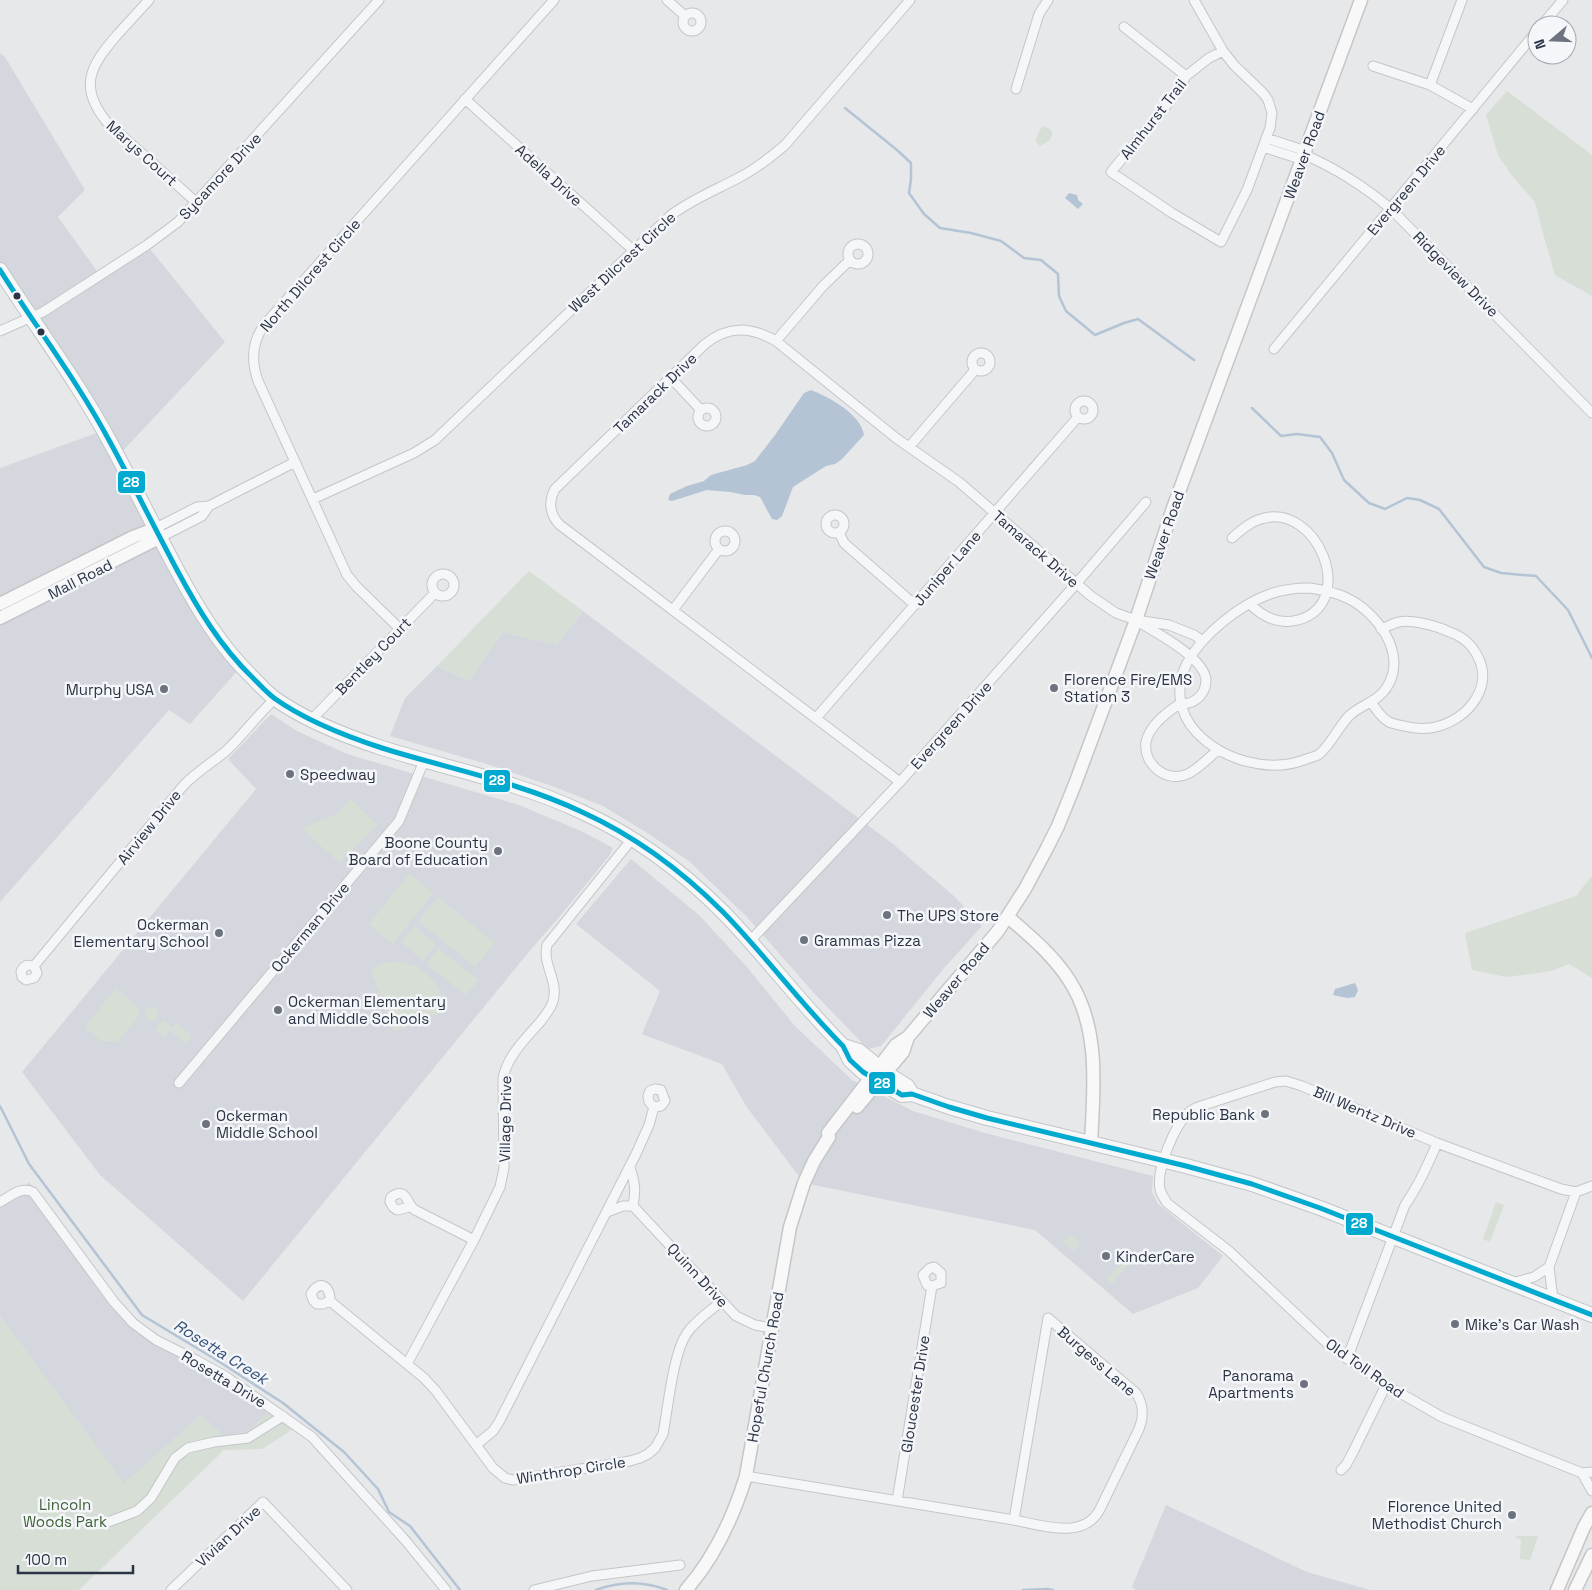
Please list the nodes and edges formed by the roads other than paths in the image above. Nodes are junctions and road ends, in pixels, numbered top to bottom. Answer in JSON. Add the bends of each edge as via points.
{"nodes":[{"id":1,"x":149,"y":0,"type":"edge"},
{"id":2,"x":379,"y":0,"type":"edge"},
{"id":3,"x":554,"y":0,"type":"edge"},
{"id":4,"x":667,"y":0,"type":"edge"},
{"id":5,"x":910,"y":0,"type":"edge"},
{"id":6,"x":1048,"y":0,"type":"edge"},
{"id":7,"x":1194,"y":0,"type":"edge"},
{"id":8,"x":1361,"y":0,"type":"edge"},
{"id":9,"x":1462,"y":0,"type":"edge"},
{"id":10,"x":1563,"y":0,"type":"edge"},
{"id":11,"x":1550,"y":15,"type":"edge"},
{"id":12,"x":685,"y":16,"type":"dead end"},
{"id":13,"x":1124,"y":27,"type":"dead end"},
{"id":14,"x":1527,"y":43,"type":"edge"},
{"id":15,"x":1223,"y":51,"type":"junction"},
{"id":16,"x":1373,"y":66,"type":"dead end"},
{"id":17,"x":1186,"y":76,"type":"junction"},
{"id":18,"x":1430,"y":85,"type":"junction"},
{"id":19,"x":1016,"y":89,"type":"dead end"},
{"id":20,"x":466,"y":100,"type":"junction"},
{"id":21,"x":1473,"y":109,"type":"junction"},
{"id":22,"x":1264,"y":142,"type":"junction"},
{"id":23,"x":1305,"y":156,"type":"junction"},
{"id":24,"x":197,"y":203,"type":"junction"},
{"id":25,"x":1391,"y":209,"type":"junction"},
{"id":26,"x":633,"y":250,"type":"junction"},
{"id":27,"x":850,"y":260,"type":"dead end"},
{"id":28,"x":0,"y":270,"type":"edge"},
{"id":29,"x":30,"y":317,"type":"junction"},
{"id":30,"x":0,"y":331,"type":"edge"},
{"id":31,"x":776,"y":341,"type":"junction"},
{"id":32,"x":1274,"y":349,"type":"dead end"},
{"id":33,"x":975,"y":370,"type":"dead end"},
{"id":34,"x":671,"y":378,"type":"junction"},
{"id":35,"x":701,"y":410,"type":"dead end"},
{"id":36,"x":1592,"y":413,"type":"edge"},
{"id":37,"x":1078,"y":417,"type":"dead end"},
{"id":38,"x":909,"y":447,"type":"junction"},
{"id":39,"x":295,"y":462,"type":"junction"},
{"id":40,"x":313,"y":499,"type":"junction"},
{"id":41,"x":1146,"y":502,"type":"dead end"},
{"id":42,"x":995,"y":513,"type":"junction"},
{"id":43,"x":839,"y":532,"type":"dead end"},
{"id":44,"x":157,"y":533,"type":"junction"},
{"id":45,"x":1232,"y":538,"type":"dead end"},
{"id":46,"x":719,"y":549,"type":"dead end"},
{"id":47,"x":1076,"y":584,"type":"junction"},
{"id":48,"x":1328,"y":591,"type":"junction"},
{"id":49,"x":435,"y":593,"type":"dead end"},
{"id":50,"x":0,"y":604,"type":"edge"},
{"id":51,"x":1250,"y":604,"type":"junction"},
{"id":52,"x":915,"y":605,"type":"junction"},
{"id":53,"x":673,"y":610,"type":"junction"},
{"id":54,"x":0,"y":618,"type":"edge"},
{"id":55,"x":1136,"y":620,"type":"junction"},
{"id":56,"x":399,"y":628,"type":"junction"},
{"id":57,"x":1381,"y":629,"type":"junction"},
{"id":58,"x":1203,"y":641,"type":"junction"},
{"id":59,"x":1191,"y":657,"type":"junction"},
{"id":60,"x":275,"y":699,"type":"junction"},
{"id":61,"x":1371,"y":702,"type":"junction"},
{"id":62,"x":1180,"y":704,"type":"junction"},
{"id":63,"x":816,"y":718,"type":"junction"},
{"id":64,"x":311,"y":720,"type":"junction"},
{"id":65,"x":1218,"y":750,"type":"junction"},
{"id":66,"x":424,"y":762,"type":"junction"},
{"id":67,"x":900,"y":782,"type":"junction"},
{"id":68,"x":632,"y":839,"type":"junction"},
{"id":69,"x":1008,"y":917,"type":"junction"},
{"id":70,"x":749,"y":942,"type":"junction"},
{"id":71,"x":34,"y":966,"type":"dead end"},
{"id":72,"x":878,"y":1075,"type":"junction"},
{"id":73,"x":179,"y":1083,"type":"dead end"},
{"id":74,"x":654,"y":1107,"type":"dead end"},
{"id":75,"x":1091,"y":1142,"type":"junction"},
{"id":76,"x":1437,"y":1143,"type":"junction"},
{"id":77,"x":1163,"y":1161,"type":"junction"},
{"id":78,"x":630,"y":1168,"type":"junction"},
{"id":79,"x":1592,"y":1186,"type":"edge"},
{"id":80,"x":1576,"y":1192,"type":"junction"},
{"id":81,"x":0,"y":1202,"type":"edge"},
{"id":82,"x":410,"y":1206,"type":"dead end"},
{"id":83,"x":633,"y":1206,"type":"junction"},
{"id":84,"x":607,"y":1212,"type":"junction"},
{"id":85,"x":1392,"y":1237,"type":"junction"},
{"id":86,"x":474,"y":1240,"type":"junction"},
{"id":87,"x":1549,"y":1267,"type":"junction"},
{"id":88,"x":1512,"y":1283,"type":"junction"},
{"id":89,"x":932,"y":1286,"type":"dead end"},
{"id":90,"x":1553,"y":1299,"type":"junction"},
{"id":91,"x":330,"y":1301,"type":"dead end"},
{"id":92,"x":722,"y":1301,"type":"junction"},
{"id":93,"x":1592,"y":1315,"type":"edge"},
{"id":94,"x":772,"y":1328,"type":"junction"},
{"id":95,"x":1347,"y":1359,"type":"junction"},
{"id":96,"x":407,"y":1364,"type":"junction"},
{"id":97,"x":1386,"y":1385,"type":"junction"},
{"id":98,"x":283,"y":1416,"type":"junction"},
{"id":99,"x":476,"y":1445,"type":"junction"},
{"id":100,"x":1341,"y":1470,"type":"dead end"},
{"id":101,"x":1592,"y":1472,"type":"edge"},
{"id":102,"x":1582,"y":1473,"type":"junction"},
{"id":103,"x":746,"y":1476,"type":"junction"},
{"id":104,"x":1592,"y":1490,"type":"edge"},
{"id":105,"x":897,"y":1501,"type":"junction"},
{"id":106,"x":1592,"y":1513,"type":"edge"},
{"id":107,"x":1014,"y":1520,"type":"junction"},
{"id":108,"x":108,"y":1522,"type":"dead end"},
{"id":109,"x":1588,"y":1529,"type":"edge"},
{"id":110,"x":1592,"y":1555,"type":"edge"},
{"id":111,"x":680,"y":1565,"type":"dead end"},
{"id":112,"x":343,"y":1589,"type":"edge"},
{"id":113,"x":171,"y":1590,"type":"edge"},
{"id":114,"x":446,"y":1590,"type":"edge"},
{"id":115,"x":534,"y":1590,"type":"edge"},
{"id":116,"x":686,"y":1590,"type":"edge"},
{"id":117,"x":1557,"y":1590,"type":"edge"},
{"id":118,"x":1575,"y":1590,"type":"edge"}],
"edges":[{"from":1,"to":24,"type":"street","name":"Marys Court","via":[[98,57],[92,72],[92,96],[106,121]]},
{"from":2,"to":24,"type":"street","name":"Sycamore Drive"},
{"from":3,"to":20,"type":"street","name":"North Dilcrest Circle"},
{"from":4,"to":12,"type":"street"},
{"from":5,"to":26,"type":"street","name":"West Dilcrest Circle","via":[[786,145],[750,172],[681,207]]},
{"from":6,"to":19,"type":"street","via":[[1039,14]]},
{"from":7,"to":15,"type":"street"},
{"from":8,"to":23,"type":"main road","name":"Weaver Road"},
{"from":9,"to":18,"type":"street"},
{"from":10,"to":11,"type":"street"},
{"from":13,"to":17,"type":"street"},
{"from":14,"to":21,"type":"street","name":"Evergreen Drive"},
{"from":15,"to":17,"type":"street","name":"Almhurst Trail"},
{"from":15,"to":22,"type":"street","via":[[1268,100],[1272,122]]},
{"from":16,"to":18,"type":"street"},
{"from":17,"to":22,"type":"street","name":"Almhurst Trail","via":[[1111,172],[1221,242],[1247,190]]},
{"from":18,"to":21,"type":"street"},
{"from":20,"to":26,"type":"street","name":"Adella Drive"},
{"from":20,"to":39,"type":"street","name":"North Dilcrest Circle","via":[[265,324],[257,337],[253,353],[254,371]]},
{"from":21,"to":25,"type":"street","name":"Evergreen Drive"},
{"from":22,"to":23,"type":"street","name":"Ridgeview Drive"},
{"from":23,"to":25,"type":"street","name":"Ridgeview Drive","via":[[1342,172]]},
{"from":23,"to":55,"type":"main road","name":"Weaver Road","via":[[1173,508]]},
{"from":24,"to":29,"type":"street","name":"Sycamore Drive","via":[[163,235]]},
{"from":25,"to":32,"type":"street","name":"Evergreen Drive"},
{"from":25,"to":36,"type":"street","name":"Ridgeview Drive"},
{"from":26,"to":40,"type":"street","name":"West Dilcrest Circle","via":[[434,440],[414,453]]},
{"from":27,"to":31,"type":"street","via":[[822,286]]},
{"from":28,"to":29,"type":"main road"},
{"from":29,"to":30,"type":"street","name":"Sycamore Drive"},
{"from":29,"to":44,"type":"main road","via":[[109,440]]},
{"from":31,"to":34,"type":"street","name":"Tamarack Drive","via":[[754,331],[724,332],[705,344]]},
{"from":31,"to":38,"type":"street","name":"Tamarack Drive"},
{"from":33,"to":38,"type":"street"},
{"from":34,"to":35,"type":"street"},
{"from":34,"to":53,"type":"street","name":"Tamarack Drive","via":[[560,484],[551,502],[553,516],[560,525]]},
{"from":37,"to":42,"type":"street","name":"Juniper Lane"},
{"from":38,"to":42,"type":"street","name":"Tamarack Drive","via":[[946,472]]},
{"from":39,"to":40,"type":"street","name":"North Dilcrest Circle"},
{"from":39,"to":44,"type":"street","via":[[209,506],[197,507]]},
{"from":40,"to":56,"type":"street","name":"North Dilcrest Circle","via":[[352,581]]},
{"from":41,"to":47,"type":"street","name":"Evergreen Drive"},
{"from":42,"to":47,"type":"street","name":"Tamarack Drive"},
{"from":42,"to":52,"type":"street","name":"Juniper Lane"},
{"from":43,"to":52,"type":"street","via":[[844,543]]},
{"from":44,"to":50,"type":"main road","name":"Mall Road","via":[[133,537]]},
{"from":44,"to":54,"type":"main road","name":"Mall Road"},
{"from":44,"to":60,"type":"main road","via":[[211,629],[241,667]]},
{"from":45,"to":48,"type":"street","via":[[1262,518],[1275,516],[1294,521],[1314,538],[1323,555]]},
{"from":46,"to":53,"type":"street"},
{"from":47,"to":55,"type":"street","name":"Tamarack Drive","via":[[1116,613]]},
{"from":47,"to":67,"type":"street","name":"Evergreen Drive"},
{"from":48,"to":51,"type":"street","via":[[1289,589],[1269,594]]},
{"from":48,"to":51,"type":"street","via":[[1316,611],[1293,621],[1270,618]]},
{"from":48,"to":57,"type":"street","via":[[1360,606]]},
{"from":49,"to":56,"type":"street","name":"Bentley Court"},
{"from":51,"to":58,"type":"street","via":[[1225,620]]},
{"from":52,"to":63,"type":"street","name":"Juniper Lane"},
{"from":53,"to":63,"type":"street","name":"Tamarack Drive"},
{"from":55,"to":58,"type":"street","via":[[1169,625]]},
{"from":55,"to":59,"type":"street"},
{"from":55,"to":69,"type":"main road","name":"Weaver Road","via":[[1058,826]]},
{"from":56,"to":64,"type":"street","name":"Bentley Court"},
{"from":57,"to":61,"type":"street","via":[[1392,647],[1394,668],[1387,688]]},
{"from":57,"to":61,"type":"street","via":[[1400,621],[1434,625],[1454,633],[1472,645],[1480,662],[1482,686],[1467,709],[1455,719],[1432,728],[1419,729],[1390,723]]},
{"from":58,"to":59,"type":"street"},
{"from":59,"to":62,"type":"street","via":[[1181,681]]},
{"from":59,"to":62,"type":"street","via":[[1203,670],[1205,687],[1196,700]]},
{"from":60,"to":64,"type":"main road"},
{"from":60,"to":71,"type":"street","name":"Airview Drive","via":[[230,747],[191,777]]},
{"from":61,"to":65,"type":"street","via":[[1350,715],[1319,754],[1295,763],[1256,764]]},
{"from":62,"to":65,"type":"street","via":[[1193,729]]},
{"from":62,"to":65,"type":"street","via":[[1148,734],[1146,751],[1153,766],[1167,775],[1183,776]]},
{"from":63,"to":67,"type":"street","name":"Tamarack Drive"},
{"from":64,"to":66,"type":"main road"},
{"from":66,"to":68,"type":"main road","via":[[559,801]]},
{"from":66,"to":73,"type":"street","name":"Ockerman Drive","via":[[399,821]]},
{"from":67,"to":70,"type":"street","name":"Evergreen Drive"},
{"from":68,"to":70,"type":"main road","via":[[682,875]]},
{"from":68,"to":86,"type":"street","name":"Village Drive","via":[[547,945],[545,958],[553,979],[554,999],[505,1069],[503,1177]]},
{"from":69,"to":72,"type":"main road","name":"Weaver Road","via":[[908,1037],[896,1044]]},
{"from":69,"to":75,"type":"main road","via":[[1058,966],[1084,1009],[1092,1052]]},
{"from":70,"to":72,"type":"main road","via":[[843,1046],[859,1051]]},
{"from":72,"to":75,"type":"main road","via":[[902,1095],[912,1094],[987,1118]]},
{"from":72,"to":94,"type":"main road","name":"Hopeful Church Road","via":[[828,1133],[829,1137],[814,1161],[790,1227]]},
{"from":74,"to":78,"type":"street"},
{"from":75,"to":77,"type":"main road"},
{"from":76,"to":77,"type":"street","name":"Bill Wentz Drive","via":[[1286,1081],[1274,1082],[1189,1112],[1174,1132]]},
{"from":76,"to":80,"type":"street","name":"Bill Wentz Drive"},
{"from":76,"to":85,"type":"street","via":[[1420,1183],[1405,1204]]},
{"from":77,"to":85,"type":"main road","via":[[1284,1195]]},
{"from":77,"to":95,"type":"street","name":"Old Toll Road","via":[[1159,1186],[1167,1203],[1228,1250]]},
{"from":78,"to":83,"type":"street","via":[[636,1190]]},
{"from":78,"to":84,"type":"street"},
{"from":79,"to":80,"type":"street"},
{"from":80,"to":87,"type":"street"},
{"from":81,"to":98,"type":"street","name":"Rosetta Drive","via":[[22,1190],[33,1192],[133,1323],[156,1340],[225,1376]]},
{"from":82,"to":86,"type":"street"},
{"from":83,"to":84,"type":"street"},
{"from":83,"to":92,"type":"street","name":"Quinn Drive"},
{"from":84,"to":99,"type":"street","via":[[499,1422]]},
{"from":85,"to":88,"type":"main road"},
{"from":85,"to":95,"type":"street"},
{"from":86,"to":96,"type":"street","name":"Village Drive"},
{"from":87,"to":88,"type":"street","via":[[1534,1277]]},
{"from":87,"to":90,"type":"street"},
{"from":88,"to":90,"type":"main road"},
{"from":89,"to":105,"type":"street","name":"Gloucester Drive"},
{"from":90,"to":93,"type":"main road"},
{"from":91,"to":96,"type":"street","name":"Winthrop Circle"},
{"from":92,"to":94,"type":"street","name":"Quinn Drive","via":[[745,1321]]},
{"from":92,"to":99,"type":"street","name":"Winthrop Circle","via":[[687,1333],[677,1360],[663,1434],[648,1454],[630,1461],[513,1480],[499,1474]]},
{"from":94,"to":103,"type":"main road","name":"Hopeful Church Road"},
{"from":95,"to":97,"type":"street","name":"Old Toll Road"},
{"from":96,"to":99,"type":"street","name":"Winthrop Circle","via":[[436,1391]]},
{"from":97,"to":100,"type":"street"},
{"from":97,"to":102,"type":"street","name":"Old Toll Road","via":[[1442,1418]]},
{"from":98,"to":108,"type":"street","via":[[248,1438],[188,1448],[175,1458],[151,1498],[137,1511]]},
{"from":98,"to":114,"type":"street","name":"Rosetta Drive","via":[[312,1437]]},
{"from":101,"to":102,"type":"street","name":"Old Toll Road"},
{"from":102,"to":104,"type":"street"},
{"from":103,"to":105,"type":"street","name":"Burgess Lane"},
{"from":103,"to":116,"type":"main road","name":"Hopeful Church Road","via":[[725,1533]]},
{"from":105,"to":107,"type":"street","name":"Burgess Lane"},
{"from":106,"to":109,"type":"main road"},
{"from":107,"to":107,"type":"street","name":"Burgess Lane","via":[[1068,1528],[1090,1521],[1099,1511],[1143,1421],[1142,1404],[1136,1393],[1048,1318]]},
{"from":109,"to":117,"type":"main road"},
{"from":110,"to":118,"type":"main road"},
{"from":111,"to":115,"type":"street","via":[[592,1576]]},
{"from":112,"to":113,"type":"street","name":"Vivian Drive","via":[[263,1502]]}]}
